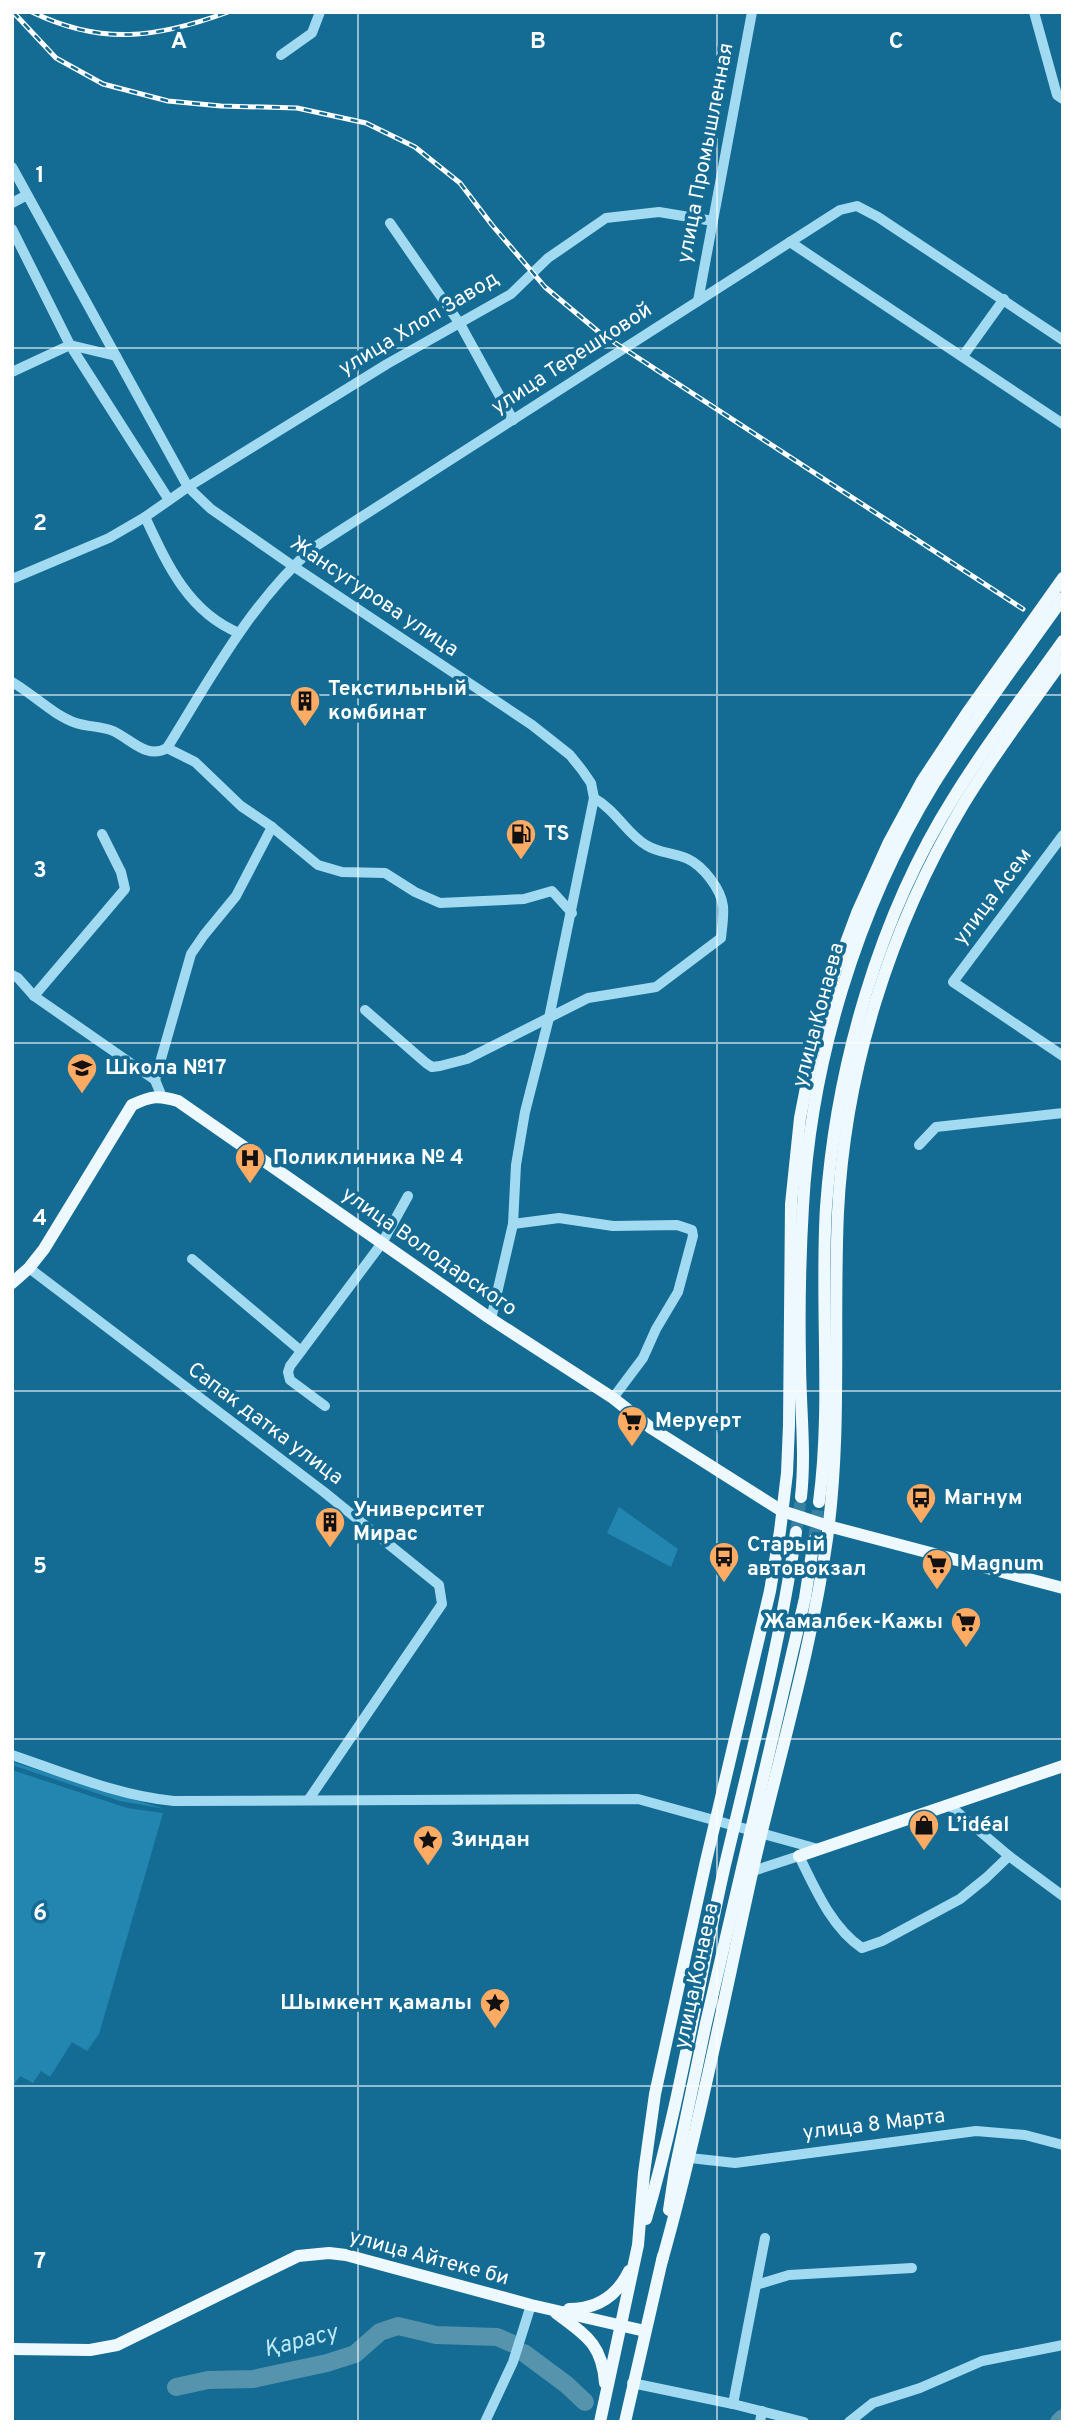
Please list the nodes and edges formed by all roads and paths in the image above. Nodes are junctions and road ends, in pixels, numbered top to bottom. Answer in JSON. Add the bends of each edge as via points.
{"nodes":[{"id":1,"x":320,"y":12,"type":"edge"},
{"id":2,"x":752,"y":12,"type":"edge"},
{"id":3,"x":1034,"y":12,"type":"edge"},
{"id":4,"x":281,"y":55,"type":"dead end"},
{"id":5,"x":1063,"y":99,"type":"edge"},
{"id":6,"x":12,"y":167,"type":"edge"},
{"id":7,"x":27,"y":195,"type":"junction"},
{"id":8,"x":12,"y":203,"type":"edge"},
{"id":9,"x":713,"y":221,"type":"junction"},
{"id":10,"x":390,"y":223,"type":"dead end"},
{"id":11,"x":12,"y":229,"type":"edge"},
{"id":12,"x":790,"y":242,"type":"junction"},
{"id":13,"x":1004,"y":299,"type":"junction"},
{"id":14,"x":698,"y":301,"type":"junction"},
{"id":15,"x":460,"y":324,"type":"junction"},
{"id":16,"x":1063,"y":340,"type":"edge"},
{"id":17,"x":70,"y":345,"type":"junction"},
{"id":18,"x":116,"y":356,"type":"junction"},
{"id":19,"x":963,"y":356,"type":"junction"},
{"id":20,"x":12,"y":372,"type":"edge"},
{"id":21,"x":513,"y":420,"type":"junction"},
{"id":22,"x":1063,"y":424,"type":"edge"},
{"id":23,"x":188,"y":487,"type":"junction"},
{"id":24,"x":169,"y":500,"type":"junction"},
{"id":25,"x":145,"y":517,"type":"junction"},
{"id":26,"x":293,"y":566,"type":"junction"},
{"id":27,"x":1063,"y":578,"type":"edge"},
{"id":28,"x":12,"y":579,"type":"edge"},
{"id":29,"x":1063,"y":598,"type":"edge"},
{"id":30,"x":239,"y":633,"type":"junction"},
{"id":31,"x":1063,"y":641,"type":"edge"},
{"id":32,"x":1063,"y":660,"type":"edge"},
{"id":33,"x":12,"y":682,"type":"edge"},
{"id":34,"x":167,"y":748,"type":"junction"},
{"id":35,"x":594,"y":798,"type":"junction"},
{"id":36,"x":272,"y":827,"type":"junction"},
{"id":37,"x":102,"y":834,"type":"dead end"},
{"id":38,"x":1063,"y":835,"type":"edge"},
{"id":39,"x":572,"y":913,"type":"junction"},
{"id":40,"x":12,"y":975,"type":"edge"},
{"id":41,"x":34,"y":996,"type":"junction"},
{"id":42,"x":365,"y":1010,"type":"dead end"},
{"id":43,"x":549,"y":1018,"type":"junction"},
{"id":44,"x":1063,"y":1056,"type":"edge"},
{"id":45,"x":155,"y":1080,"type":"junction"},
{"id":46,"x":162,"y":1097,"type":"junction"},
{"id":47,"x":1063,"y":1113,"type":"edge"},
{"id":48,"x":919,"y":1145,"type":"dead end"},
{"id":49,"x":408,"y":1196,"type":"dead end"},
{"id":50,"x":513,"y":1224,"type":"junction"},
{"id":51,"x":382,"y":1243,"type":"junction"},
{"id":52,"x":192,"y":1259,"type":"dead end"},
{"id":53,"x":29,"y":1268,"type":"junction"},
{"id":54,"x":12,"y":1283,"type":"edge"},
{"id":55,"x":491,"y":1319,"type":"junction"},
{"id":56,"x":301,"y":1351,"type":"junction"},
{"id":57,"x":612,"y":1398,"type":"junction"},
{"id":58,"x":325,"y":1406,"type":"dead end"},
{"id":59,"x":801,"y":1497,"type":"tunnel mouth"},
{"id":60,"x":819,"y":1502,"type":"tunnel mouth"},
{"id":61,"x":782,"y":1511,"type":"junction"},
{"id":62,"x":828,"y":1526,"type":"junction"},
{"id":63,"x":796,"y":1532,"type":"tunnel mouth"},
{"id":64,"x":814,"y":1540,"type":"tunnel mouth"},
{"id":65,"x":1063,"y":1588,"type":"edge"},
{"id":66,"x":12,"y":1755,"type":"edge"},
{"id":67,"x":1063,"y":1766,"type":"edge"},
{"id":68,"x":309,"y":1800,"type":"junction"},
{"id":69,"x":949,"y":1805,"type":"junction"},
{"id":70,"x":716,"y":1820,"type":"junction"},
{"id":71,"x":736,"y":1826,"type":"junction"},
{"id":72,"x":756,"y":1831,"type":"junction"},
{"id":73,"x":818,"y":1849,"type":"junction"},
{"id":74,"x":799,"y":1856,"type":"junction"},
{"id":75,"x":1009,"y":1856,"type":"junction"},
{"id":76,"x":753,"y":1871,"type":"junction"},
{"id":77,"x":1063,"y":1896,"type":"edge"},
{"id":78,"x":1063,"y":2144,"type":"edge"},
{"id":79,"x":690,"y":2158,"type":"junction"},
{"id":80,"x":765,"y":2238,"type":"dead end"},
{"id":81,"x":637,"y":2251,"type":"junction"},
{"id":82,"x":662,"y":2261,"type":"junction"},
{"id":83,"x":912,"y":2268,"type":"dead end"},
{"id":84,"x":756,"y":2285,"type":"junction"},
{"id":85,"x":531,"y":2305,"type":"junction"},
{"id":86,"x":550,"y":2309,"type":"junction"},
{"id":87,"x":621,"y":2326,"type":"junction"},
{"id":88,"x":645,"y":2331,"type":"junction"},
{"id":89,"x":1063,"y":2345,"type":"edge"},
{"id":90,"x":12,"y":2349,"type":"edge"},
{"id":91,"x":632,"y":2383,"type":"junction"},
{"id":92,"x":606,"y":2397,"type":"junction"},
{"id":93,"x":733,"y":2404,"type":"junction"},
{"id":94,"x":762,"y":2411,"type":"junction"},
{"id":95,"x":485,"y":2422,"type":"edge"},
{"id":96,"x":600,"y":2422,"type":"edge"},
{"id":97,"x":625,"y":2422,"type":"edge"},
{"id":98,"x":760,"y":2422,"type":"edge"},
{"id":99,"x":804,"y":2422,"type":"edge"},
{"id":100,"x":849,"y":2422,"type":"edge"}],
"edges":[{"from":1,"to":4,"type":"street","via":[[312,33]]},
{"from":2,"to":9,"type":"street","name":"улица Промышленная"},
{"from":3,"to":5,"type":"street","via":[[1057,94]]},
{"from":6,"to":7,"type":"street","name":"Жансугурова улица"},
{"from":7,"to":8,"type":"street"},
{"from":7,"to":18,"type":"street","name":"Жансугурова улица"},
{"from":9,"to":14,"type":"street","name":"улица Промышленная"},
{"from":9,"to":15,"type":"street","name":"улица Хлоп Завод","via":[[659,212],[606,218],[548,258],[512,295]]},
{"from":10,"to":15,"type":"street"},
{"from":11,"to":17,"type":"street"},
{"from":12,"to":13,"type":"street","name":"улица Терешковой","via":[[840,210],[857,206]]},
{"from":12,"to":14,"type":"street","name":"улица Терешковой"},
{"from":12,"to":19,"type":"street"},
{"from":13,"to":16,"type":"street","name":"улица Терешковой"},
{"from":13,"to":19,"type":"street"},
{"from":14,"to":21,"type":"street","name":"улица Терешковой"},
{"from":15,"to":21,"type":"street"},
{"from":15,"to":23,"type":"street","name":"улица Хлоп Завод"},
{"from":17,"to":18,"type":"street"},
{"from":17,"to":20,"type":"street"},
{"from":17,"to":24,"type":"street"},
{"from":18,"to":23,"type":"street","name":"Жансугурова улица"},
{"from":19,"to":22,"type":"street"},
{"from":21,"to":26,"type":"street","name":"улица Терешковой","via":[[313,548]]},
{"from":23,"to":24,"type":"street","name":"улица Хлоп Завод"},
{"from":23,"to":26,"type":"street","name":"Жансугурова улица","via":[[211,509]]},
{"from":24,"to":25,"type":"street","name":"улица Хлоп Завод"},
{"from":25,"to":28,"type":"street","name":"улица Хлоп Завод"},
{"from":25,"to":30,"type":"street","via":[[186,593]]},
{"from":26,"to":30,"type":"street","name":"улица Терешковой"},
{"from":26,"to":35,"type":"street","name":"Жансугурова улица","via":[[533,725],[570,755],[591,783]]},
{"from":27,"to":61,"type":"main road","name":"улица Конаева","via":[[922,780],[889,842],[835,972],[815,1042],[793,1179],[789,1426]]},
{"from":29,"to":59,"type":"main road","name":"улица Конаева","via":[[976,719],[900,847],[864,929],[826,1045],[803,1205]]},
{"from":30,"to":34,"type":"street","name":"улица Терешковой"},
{"from":31,"to":60,"type":"main road","name":"улица Конаева","via":[[996,733],[921,858],[890,926],[853,1040],[835,1123],[827,1207]]},
{"from":32,"to":62,"type":"main road","via":[[963,805],[932,863],[897,942],[861,1054],[838,1207],[836,1426]]},
{"from":33,"to":34,"type":"street","via":[[76,723],[117,733],[151,752]]},
{"from":34,"to":36,"type":"street","via":[[195,762],[241,806]]},
{"from":35,"to":39,"type":"street"},
{"from":35,"to":43,"type":"street","via":[[648,847],[690,860],[711,880],[722,898],[721,938],[656,986],[588,998]]},
{"from":36,"to":39,"type":"street","via":[[318,865],[342,872],[384,873],[440,903],[524,899],[552,891]]},
{"from":36,"to":45,"type":"street","via":[[236,896],[191,954]]},
{"from":37,"to":41,"type":"street","via":[[125,890]]},
{"from":38,"to":44,"type":"street","name":"улица Асем","via":[[953,982]]},
{"from":39,"to":43,"type":"street"},
{"from":40,"to":41,"type":"street"},
{"from":41,"to":45,"type":"street"},
{"from":42,"to":43,"type":"street","via":[[432,1067],[467,1059]]},
{"from":43,"to":50,"type":"street","via":[[525,1112]]},
{"from":45,"to":46,"type":"street"},
{"from":46,"to":51,"type":"main road","name":"улица Володарского","via":[[178,1101]]},
{"from":46,"to":53,"type":"main road","via":[[132,1105]]},
{"from":47,"to":48,"type":"street","via":[[936,1127]]},
{"from":49,"to":51,"type":"street"},
{"from":50,"to":55,"type":"street"},
{"from":50,"to":57,"type":"street","via":[[559,1218],[613,1226],[677,1225],[692,1230],[678,1292],[643,1358]]},
{"from":51,"to":55,"type":"main road","name":"улица Володарского"},
{"from":51,"to":56,"type":"street"},
{"from":52,"to":56,"type":"street"},
{"from":53,"to":54,"type":"main road"},
{"from":53,"to":68,"type":"street","name":"Сапак датка улица","via":[[315,1485],[439,1586],[442,1604]]},
{"from":55,"to":57,"type":"main road","name":"улица Володарского"},
{"from":56,"to":58,"type":"street","via":[[288,1377]]},
{"from":57,"to":61,"type":"main road","name":"улица Володарского"},
{"from":61,"to":62,"type":"main road","name":"улица Володарского"},
{"from":61,"to":70,"type":"main road","name":"улица Конаева","via":[[770,1591]]},
{"from":62,"to":65,"type":"main road","name":"улица Володарского"},
{"from":62,"to":72,"type":"main road","via":[[817,1600]]},
{"from":63,"to":71,"type":"main road","name":"улица Конаева","via":[[778,1639]]},
{"from":64,"to":72,"type":"main road","name":"улица Конаева"},
{"from":66,"to":68,"type":"street","via":[[150,1798]]},
{"from":67,"to":69,"type":"main road"},
{"from":68,"to":70,"type":"street","via":[[638,1799]]},
{"from":69,"to":73,"type":"main road"},
{"from":69,"to":75,"type":"street"},
{"from":70,"to":71,"type":"street"},
{"from":70,"to":81,"type":"main road","name":"улица Конаева","via":[[655,2094]]},
{"from":71,"to":72,"type":"street"},
{"from":71,"to":81,"type":"main road","name":"улица Конаева","via":[[662,2163]]},
{"from":72,"to":73,"type":"street"},
{"from":72,"to":76,"type":"main road"},
{"from":72,"to":82,"type":"main road","name":"улица Конаева","via":[[675,2170]]},
{"from":73,"to":74,"type":"main road"},
{"from":74,"to":75,"type":"street","via":[[821,1901],[862,1948],[960,1899]]},
{"from":74,"to":76,"type":"street"},
{"from":75,"to":77,"type":"street"},
{"from":76,"to":79,"type":"main road"},
{"from":78,"to":79,"type":"street","name":"улица 8 Марта","via":[[976,2131],[736,2163]]},
{"from":79,"to":82,"type":"main road"},
{"from":80,"to":84,"type":"street"},
{"from":81,"to":86,"type":"main road","via":[[624,2283],[598,2305]]},
{"from":81,"to":87,"type":"main road","name":"улица Конаева"},
{"from":82,"to":88,"type":"main road","name":"улица Конаева"},
{"from":83,"to":84,"type":"street","via":[[789,2275]]},
{"from":84,"to":93,"type":"street"},
{"from":85,"to":86,"type":"main road","name":"улица Айтеке би"},
{"from":85,"to":90,"type":"main road","name":"улица Айтеке би","via":[[384,2264],[319,2254],[298,2256],[117,2345],[90,2350]]},
{"from":85,"to":95,"type":"street","via":[[513,2362]]},
{"from":86,"to":87,"type":"main road","name":"улица Айтеке би"},
{"from":86,"to":92,"type":"main road","via":[[582,2332],[597,2350]]},
{"from":87,"to":88,"type":"main road","name":"улица Айтеке би"},
{"from":87,"to":92,"type":"main road","name":"улица Конаева"},
{"from":88,"to":91,"type":"main road","name":"улица Конаева"},
{"from":89,"to":100,"type":"street","via":[[982,2361],[873,2403]]},
{"from":91,"to":93,"type":"street"},
{"from":91,"to":97,"type":"main road","name":"улица Конаева"},
{"from":92,"to":96,"type":"main road","name":"улица Конаева"},
{"from":93,"to":94,"type":"street"},
{"from":94,"to":98,"type":"street"},
{"from":94,"to":99,"type":"street"}]}
